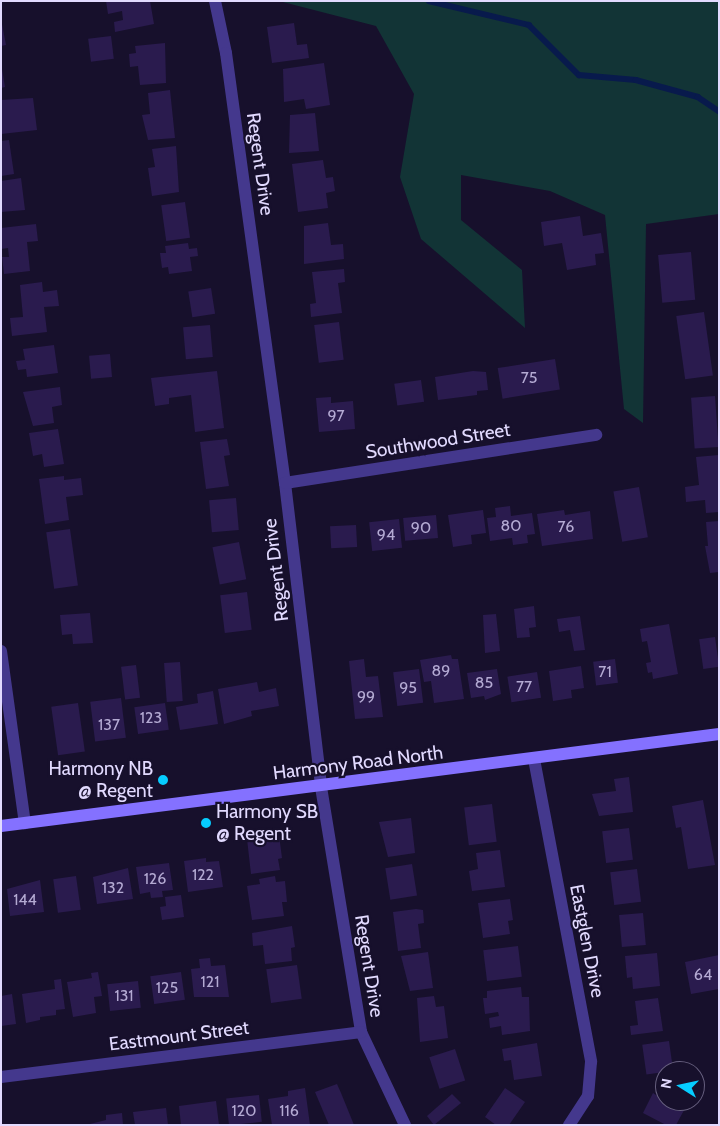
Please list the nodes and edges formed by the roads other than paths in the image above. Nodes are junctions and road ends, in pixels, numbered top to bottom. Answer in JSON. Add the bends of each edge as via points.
{"nodes":[{"id":1,"x":215,"y":1,"type":"edge"},
{"id":2,"x":596,"y":435,"type":"dead end"},
{"id":3,"x":285,"y":483,"type":"junction"},
{"id":4,"x":1,"y":651,"type":"edge"},
{"id":5,"x":719,"y":734,"type":"edge"},
{"id":6,"x":534,"y":759,"type":"junction"},
{"id":7,"x":321,"y":787,"type":"junction"},
{"id":8,"x":25,"y":823,"type":"junction"},
{"id":9,"x":1,"y":826,"type":"edge"},
{"id":10,"x":360,"y":1032,"type":"junction"},
{"id":11,"x":1,"y":1077,"type":"edge"},
{"id":12,"x":405,"y":1125,"type":"edge"},
{"id":13,"x":569,"y":1125,"type":"edge"}],
"edges":[{"from":1,"to":3,"type":"street","name":"Regent Drive","via":[[226,53]]},
{"from":2,"to":3,"type":"street","name":"Southwood Street"},
{"from":3,"to":7,"type":"street","name":"Regent Drive"},
{"from":4,"to":8,"type":"street"},
{"from":5,"to":6,"type":"main road","name":"Harmony Road North"},
{"from":6,"to":7,"type":"main road","name":"Harmony Road North"},
{"from":6,"to":13,"type":"street","name":"Eastglen Drive","via":[[591,1062],[588,1096]]},
{"from":7,"to":8,"type":"main road","name":"Harmony Road North"},
{"from":7,"to":10,"type":"street","name":"Regent Drive"},
{"from":8,"to":9,"type":"main road","name":"Harmony Road North"},
{"from":10,"to":11,"type":"street","name":"Eastmount Street"},
{"from":10,"to":12,"type":"street","name":"Regent Drive"}]}
